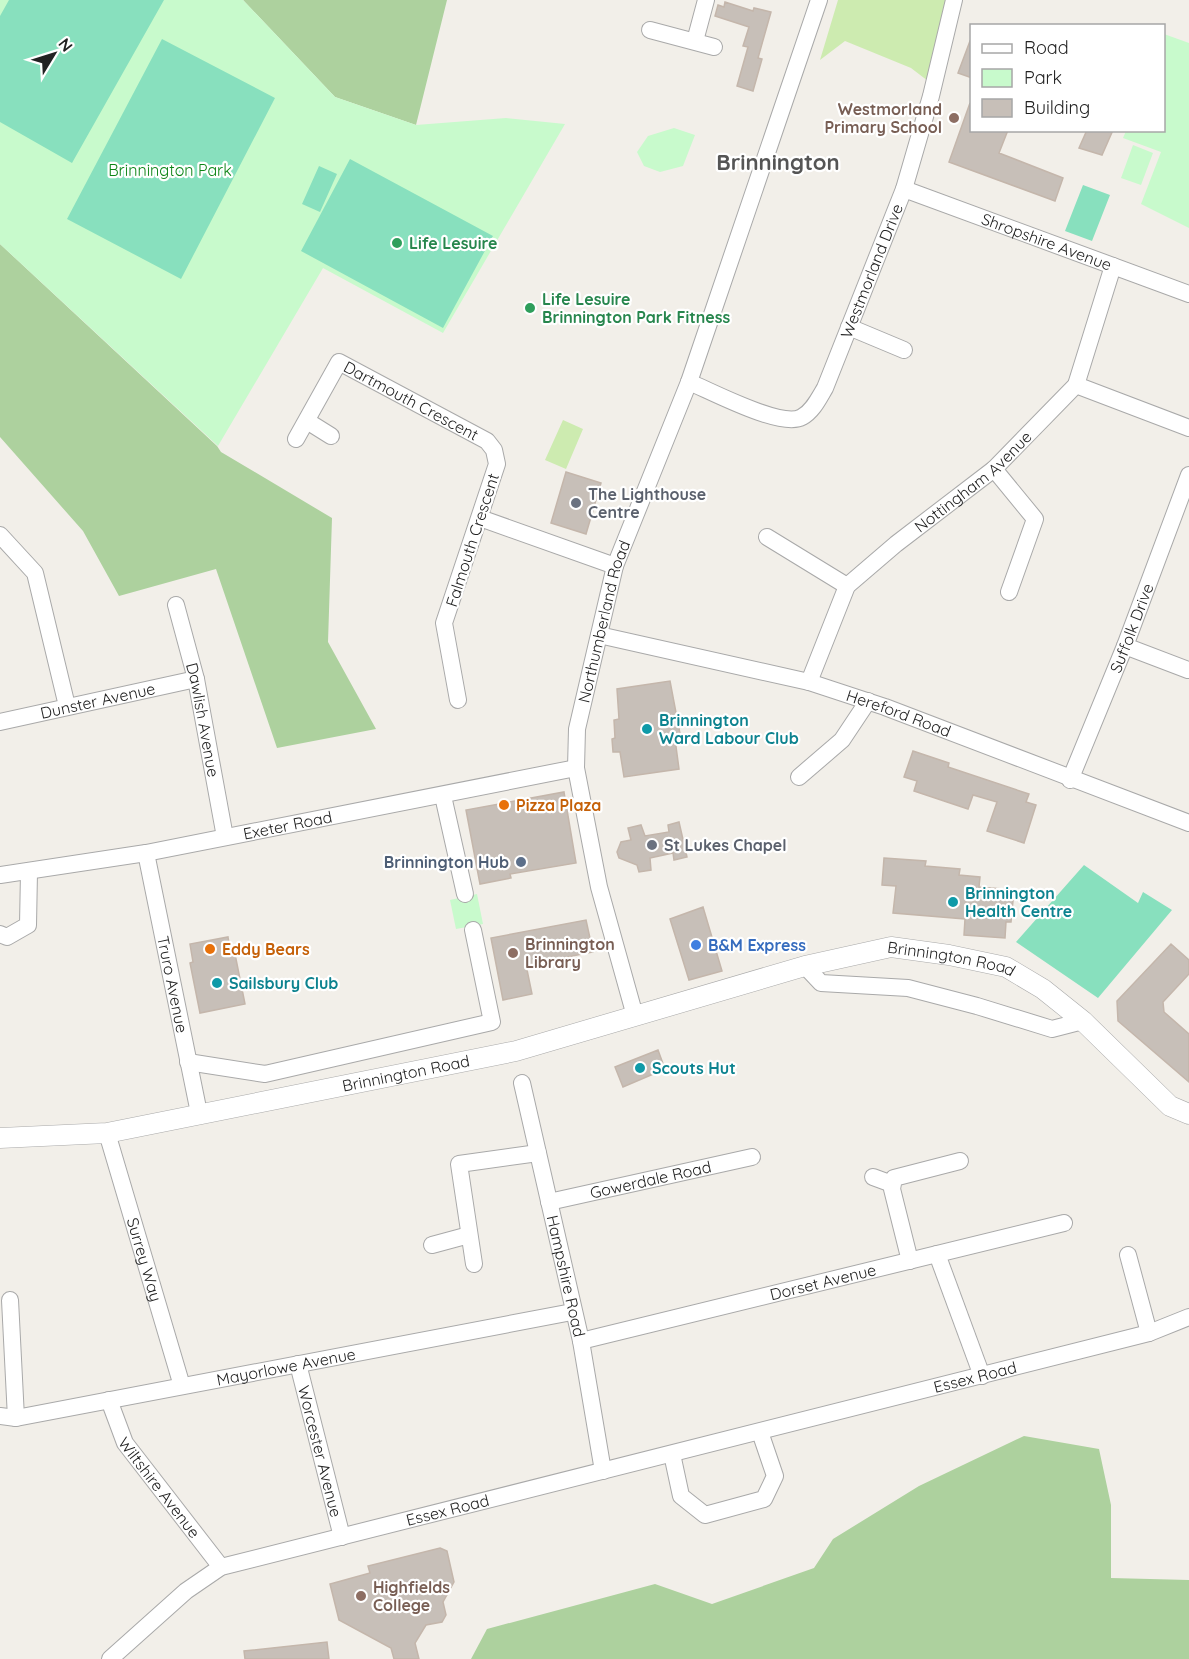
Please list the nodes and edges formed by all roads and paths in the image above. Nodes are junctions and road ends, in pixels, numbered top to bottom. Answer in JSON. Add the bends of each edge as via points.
{"nodes":[{"id":1,"x":706,"y":0,"type":"edge"},
{"id":2,"x":954,"y":0,"type":"edge"},
{"id":3,"x":813,"y":1,"type":"edge"},
{"id":4,"x":650,"y":30,"type":"dead end"},
{"id":5,"x":695,"y":41,"type":"junction"},
{"id":6,"x":714,"y":47,"type":"dead end"},
{"id":7,"x":904,"y":189,"type":"junction"},
{"id":8,"x":1113,"y":266,"type":"junction"},
{"id":9,"x":1189,"y":294,"type":"edge"},
{"id":10,"x":849,"y":327,"type":"junction"},
{"id":11,"x":904,"y":350,"type":"dead end"},
{"id":12,"x":689,"y":382,"type":"junction"},
{"id":13,"x":1076,"y":385,"type":"junction"},
{"id":14,"x":307,"y":421,"type":"junction"},
{"id":15,"x":1189,"y":428,"type":"edge"},
{"id":16,"x":331,"y":436,"type":"dead end"},
{"id":17,"x":296,"y":439,"type":"dead end"},
{"id":18,"x":494,"y":450,"type":"joint"},
{"id":19,"x":994,"y":469,"type":"junction"},
{"id":20,"x":1189,"y":475,"type":"edge"},
{"id":21,"x":480,"y":518,"type":"junction"},
{"id":22,"x":0,"y":535,"type":"edge"},
{"id":23,"x":767,"y":537,"type":"dead end"},
{"id":24,"x":615,"y":566,"type":"junction"},
{"id":25,"x":848,"y":586,"type":"junction"},
{"id":26,"x":1009,"y":592,"type":"dead end"},
{"id":27,"x":176,"y":605,"type":"dead end"},
{"id":28,"x":599,"y":635,"type":"junction"},
{"id":29,"x":1125,"y":646,"type":"junction"},
{"id":30,"x":1188,"y":670,"type":"edge"},
{"id":31,"x":196,"y":679,"type":"junction"},
{"id":32,"x":808,"y":682,"type":"junction"},
{"id":33,"x":458,"y":700,"type":"dead end"},
{"id":34,"x":868,"y":701,"type":"junction"},
{"id":35,"x":67,"y":706,"type":"junction"},
{"id":36,"x":0,"y":722,"type":"edge"},
{"id":37,"x":576,"y":768,"type":"junction"},
{"id":38,"x":799,"y":777,"type":"dead end"},
{"id":39,"x":1070,"y":780,"type":"junction"},
{"id":40,"x":443,"y":796,"type":"junction"},
{"id":41,"x":1189,"y":823,"type":"edge"},
{"id":42,"x":225,"y":837,"type":"junction"},
{"id":43,"x":146,"y":853,"type":"junction"},
{"id":44,"x":28,"y":872,"type":"junction"},
{"id":45,"x":0,"y":875,"type":"edge"},
{"id":46,"x":465,"y":894,"type":"dead end"},
{"id":47,"x":473,"y":930,"type":"dead end"},
{"id":48,"x":0,"y":934,"type":"edge"},
{"id":49,"x":805,"y":966,"type":"junction"},
{"id":50,"x":635,"y":1016,"type":"junction"},
{"id":51,"x":1083,"y":1021,"type":"junction"},
{"id":52,"x":188,"y":1062,"type":"junction"},
{"id":53,"x":522,"y":1083,"type":"dead end"},
{"id":54,"x":199,"y":1113,"type":"junction"},
{"id":55,"x":1189,"y":1114,"type":"edge"},
{"id":56,"x":107,"y":1133,"type":"junction"},
{"id":57,"x":0,"y":1138,"type":"edge"},
{"id":58,"x":538,"y":1154,"type":"junction"},
{"id":59,"x":752,"y":1157,"type":"dead end"},
{"id":60,"x":960,"y":1161,"type":"dead end"},
{"id":61,"x":873,"y":1177,"type":"dead end"},
{"id":62,"x":892,"y":1184,"type":"junction"},
{"id":63,"x":549,"y":1203,"type":"junction"},
{"id":64,"x":1064,"y":1223,"type":"dead end"},
{"id":65,"x":469,"y":1235,"type":"junction"},
{"id":66,"x":432,"y":1245,"type":"dead end"},
{"id":67,"x":937,"y":1254,"type":"junction"},
{"id":68,"x":1128,"y":1255,"type":"dead end"},
{"id":69,"x":910,"y":1261,"type":"junction"},
{"id":70,"x":474,"y":1264,"type":"dead end"},
{"id":71,"x":10,"y":1300,"type":"dead end"},
{"id":72,"x":573,"y":1312,"type":"junction"},
{"id":73,"x":1189,"y":1317,"type":"edge"},
{"id":74,"x":1149,"y":1334,"type":"junction"},
{"id":75,"x":581,"y":1341,"type":"junction"},
{"id":76,"x":298,"y":1364,"type":"junction"},
{"id":77,"x":982,"y":1376,"type":"junction"},
{"id":78,"x":182,"y":1386,"type":"junction"},
{"id":79,"x":110,"y":1400,"type":"junction"},
{"id":80,"x":8,"y":1417,"type":"edge"},
{"id":81,"x":760,"y":1432,"type":"junction"},
{"id":82,"x":672,"y":1454,"type":"junction"},
{"id":83,"x":603,"y":1472,"type":"junction"},
{"id":84,"x":342,"y":1537,"type":"junction"},
{"id":85,"x":221,"y":1567,"type":"junction"},
{"id":86,"x":110,"y":1659,"type":"edge"}],
"edges":[{"from":1,"to":5,"type":"street"},
{"from":2,"to":7,"type":"street","name":"Westmorland Drive"},
{"from":3,"to":12,"type":"street","name":"Northumberland Road"},
{"from":4,"to":5,"type":"street"},
{"from":5,"to":6,"type":"street"},
{"from":7,"to":8,"type":"street","name":"Shropshire Avenue"},
{"from":7,"to":10,"type":"street","name":"Westmorland Drive"},
{"from":8,"to":9,"type":"street","name":"Shropshire Avenue"},
{"from":8,"to":13,"type":"street","name":"Nottingham Avenue"},
{"from":10,"to":11,"type":"street"},
{"from":10,"to":12,"type":"street","name":"Westmorland Drive","via":[[825,388],[802,417],[789,421],[770,416]]},
{"from":12,"to":24,"type":"street","name":"Northumberland Road"},
{"from":13,"to":15,"type":"street"},
{"from":13,"to":19,"type":"street","name":"Nottingham Avenue"},
{"from":14,"to":16,"type":"street"},
{"from":14,"to":17,"type":"street","name":"Dartmouth Crescent"},
{"from":14,"to":18,"type":"street","name":"Dartmouth Crescent","via":[[339,362],[487,441]]},
{"from":18,"to":21,"type":"street","name":"Falmouth Crescent","via":[[497,464]]},
{"from":19,"to":25,"type":"street","name":"Nottingham Avenue"},
{"from":19,"to":26,"type":"street","via":[[1035,519]]},
{"from":20,"to":29,"type":"street","name":"Suffolk Drive"},
{"from":21,"to":24,"type":"street"},
{"from":21,"to":33,"type":"street","name":"Falmouth Crescent","via":[[444,623]]},
{"from":22,"to":35,"type":"street","via":[[35,573]]},
{"from":23,"to":25,"type":"street"},
{"from":24,"to":28,"type":"street","name":"Northumberland Road"},
{"from":25,"to":32,"type":"street","name":"Nottingham Avenue"},
{"from":27,"to":31,"type":"street","name":"Dawlish Avenue"},
{"from":28,"to":32,"type":"street","name":"Hereford Road"},
{"from":28,"to":37,"type":"street","name":"Northumberland Road","via":[[577,729]]},
{"from":29,"to":30,"type":"street"},
{"from":29,"to":39,"type":"street","name":"Suffolk Drive"},
{"from":31,"to":35,"type":"street","name":"Dunster Avenue"},
{"from":31,"to":42,"type":"street","name":"Dawlish Avenue"},
{"from":32,"to":34,"type":"street","name":"Hereford Road"},
{"from":34,"to":38,"type":"street","via":[[842,740]]},
{"from":34,"to":39,"type":"street","name":"Hereford Road"},
{"from":35,"to":36,"type":"street","name":"Dunster Avenue"},
{"from":37,"to":40,"type":"street","name":"Exeter Road"},
{"from":37,"to":50,"type":"street","name":"Northumberland Road","via":[[599,887]]},
{"from":39,"to":41,"type":"street","name":"Hereford Road"},
{"from":40,"to":42,"type":"street","name":"Exeter Road"},
{"from":40,"to":46,"type":"street"},
{"from":42,"to":43,"type":"street","name":"Exeter Road"},
{"from":43,"to":44,"type":"street","name":"Exeter Road"},
{"from":43,"to":52,"type":"street","name":"Truro Avenue"},
{"from":44,"to":45,"type":"street","name":"Exeter Road"},
{"from":44,"to":48,"type":"street","via":[[28,925],[7,937]]},
{"from":47,"to":52,"type":"street","via":[[492,1022],[265,1074]]},
{"from":49,"to":50,"type":"street","name":"Brinnington Road"},
{"from":49,"to":51,"type":"street","name":"Brinnington Road","via":[[821,983],[908,988],[1052,1029]]},
{"from":49,"to":51,"type":"street","name":"Brinnington Road","via":[[891,946],[949,955],[1006,967],[1043,989]]},
{"from":50,"to":54,"type":"street","name":"Brinnington Road","via":[[516,1051]]},
{"from":51,"to":55,"type":"street","name":"Brinnington Road","via":[[1170,1106]]},
{"from":52,"to":54,"type":"street","name":"Truro Avenue"},
{"from":53,"to":58,"type":"street","name":"Hampshire Road"},
{"from":54,"to":56,"type":"street","name":"Brinnington Road"},
{"from":56,"to":57,"type":"street","name":"Brinnington Road"},
{"from":56,"to":78,"type":"street","name":"Surrey Way"},
{"from":58,"to":63,"type":"street","name":"Hampshire Road"},
{"from":58,"to":65,"type":"street","via":[[459,1164]]},
{"from":59,"to":63,"type":"street","name":"Gowerdale Road"},
{"from":60,"to":62,"type":"street","via":[[894,1178]]},
{"from":61,"to":62,"type":"street"},
{"from":62,"to":69,"type":"street"},
{"from":63,"to":72,"type":"street","name":"Hampshire Road"},
{"from":64,"to":67,"type":"street","name":"Dorset Avenue"},
{"from":65,"to":66,"type":"street"},
{"from":65,"to":70,"type":"street"},
{"from":67,"to":69,"type":"street","name":"Dorset Avenue"},
{"from":67,"to":77,"type":"street"},
{"from":68,"to":74,"type":"street"},
{"from":69,"to":75,"type":"street","name":"Dorset Avenue"},
{"from":71,"to":80,"type":"street"},
{"from":72,"to":75,"type":"street","name":"Hampshire Road"},
{"from":72,"to":76,"type":"street","name":"Mayorlowe Avenue"},
{"from":73,"to":74,"type":"street","name":"Essex Road"},
{"from":74,"to":77,"type":"street","name":"Essex Road"},
{"from":75,"to":83,"type":"street","name":"Hampshire Road"},
{"from":76,"to":78,"type":"street","name":"Mayorlowe Avenue"},
{"from":76,"to":84,"type":"street","name":"Worcester Avenue"},
{"from":77,"to":81,"type":"street","name":"Essex Road"},
{"from":78,"to":79,"type":"street","name":"Mayorlowe Avenue"},
{"from":79,"to":80,"type":"street","name":"Mayorlowe Avenue"},
{"from":79,"to":85,"type":"street","name":"Wiltshire Avenue","via":[[125,1443]]},
{"from":81,"to":82,"type":"street","name":"Essex Road"},
{"from":81,"to":82,"type":"street","via":[[775,1476],[764,1499],[705,1515],[681,1496]]},
{"from":82,"to":83,"type":"street","name":"Essex Road"},
{"from":83,"to":84,"type":"street","name":"Essex Road"},
{"from":84,"to":85,"type":"street","name":"Essex Road"},
{"from":85,"to":86,"type":"street","via":[[186,1591]]}]}
